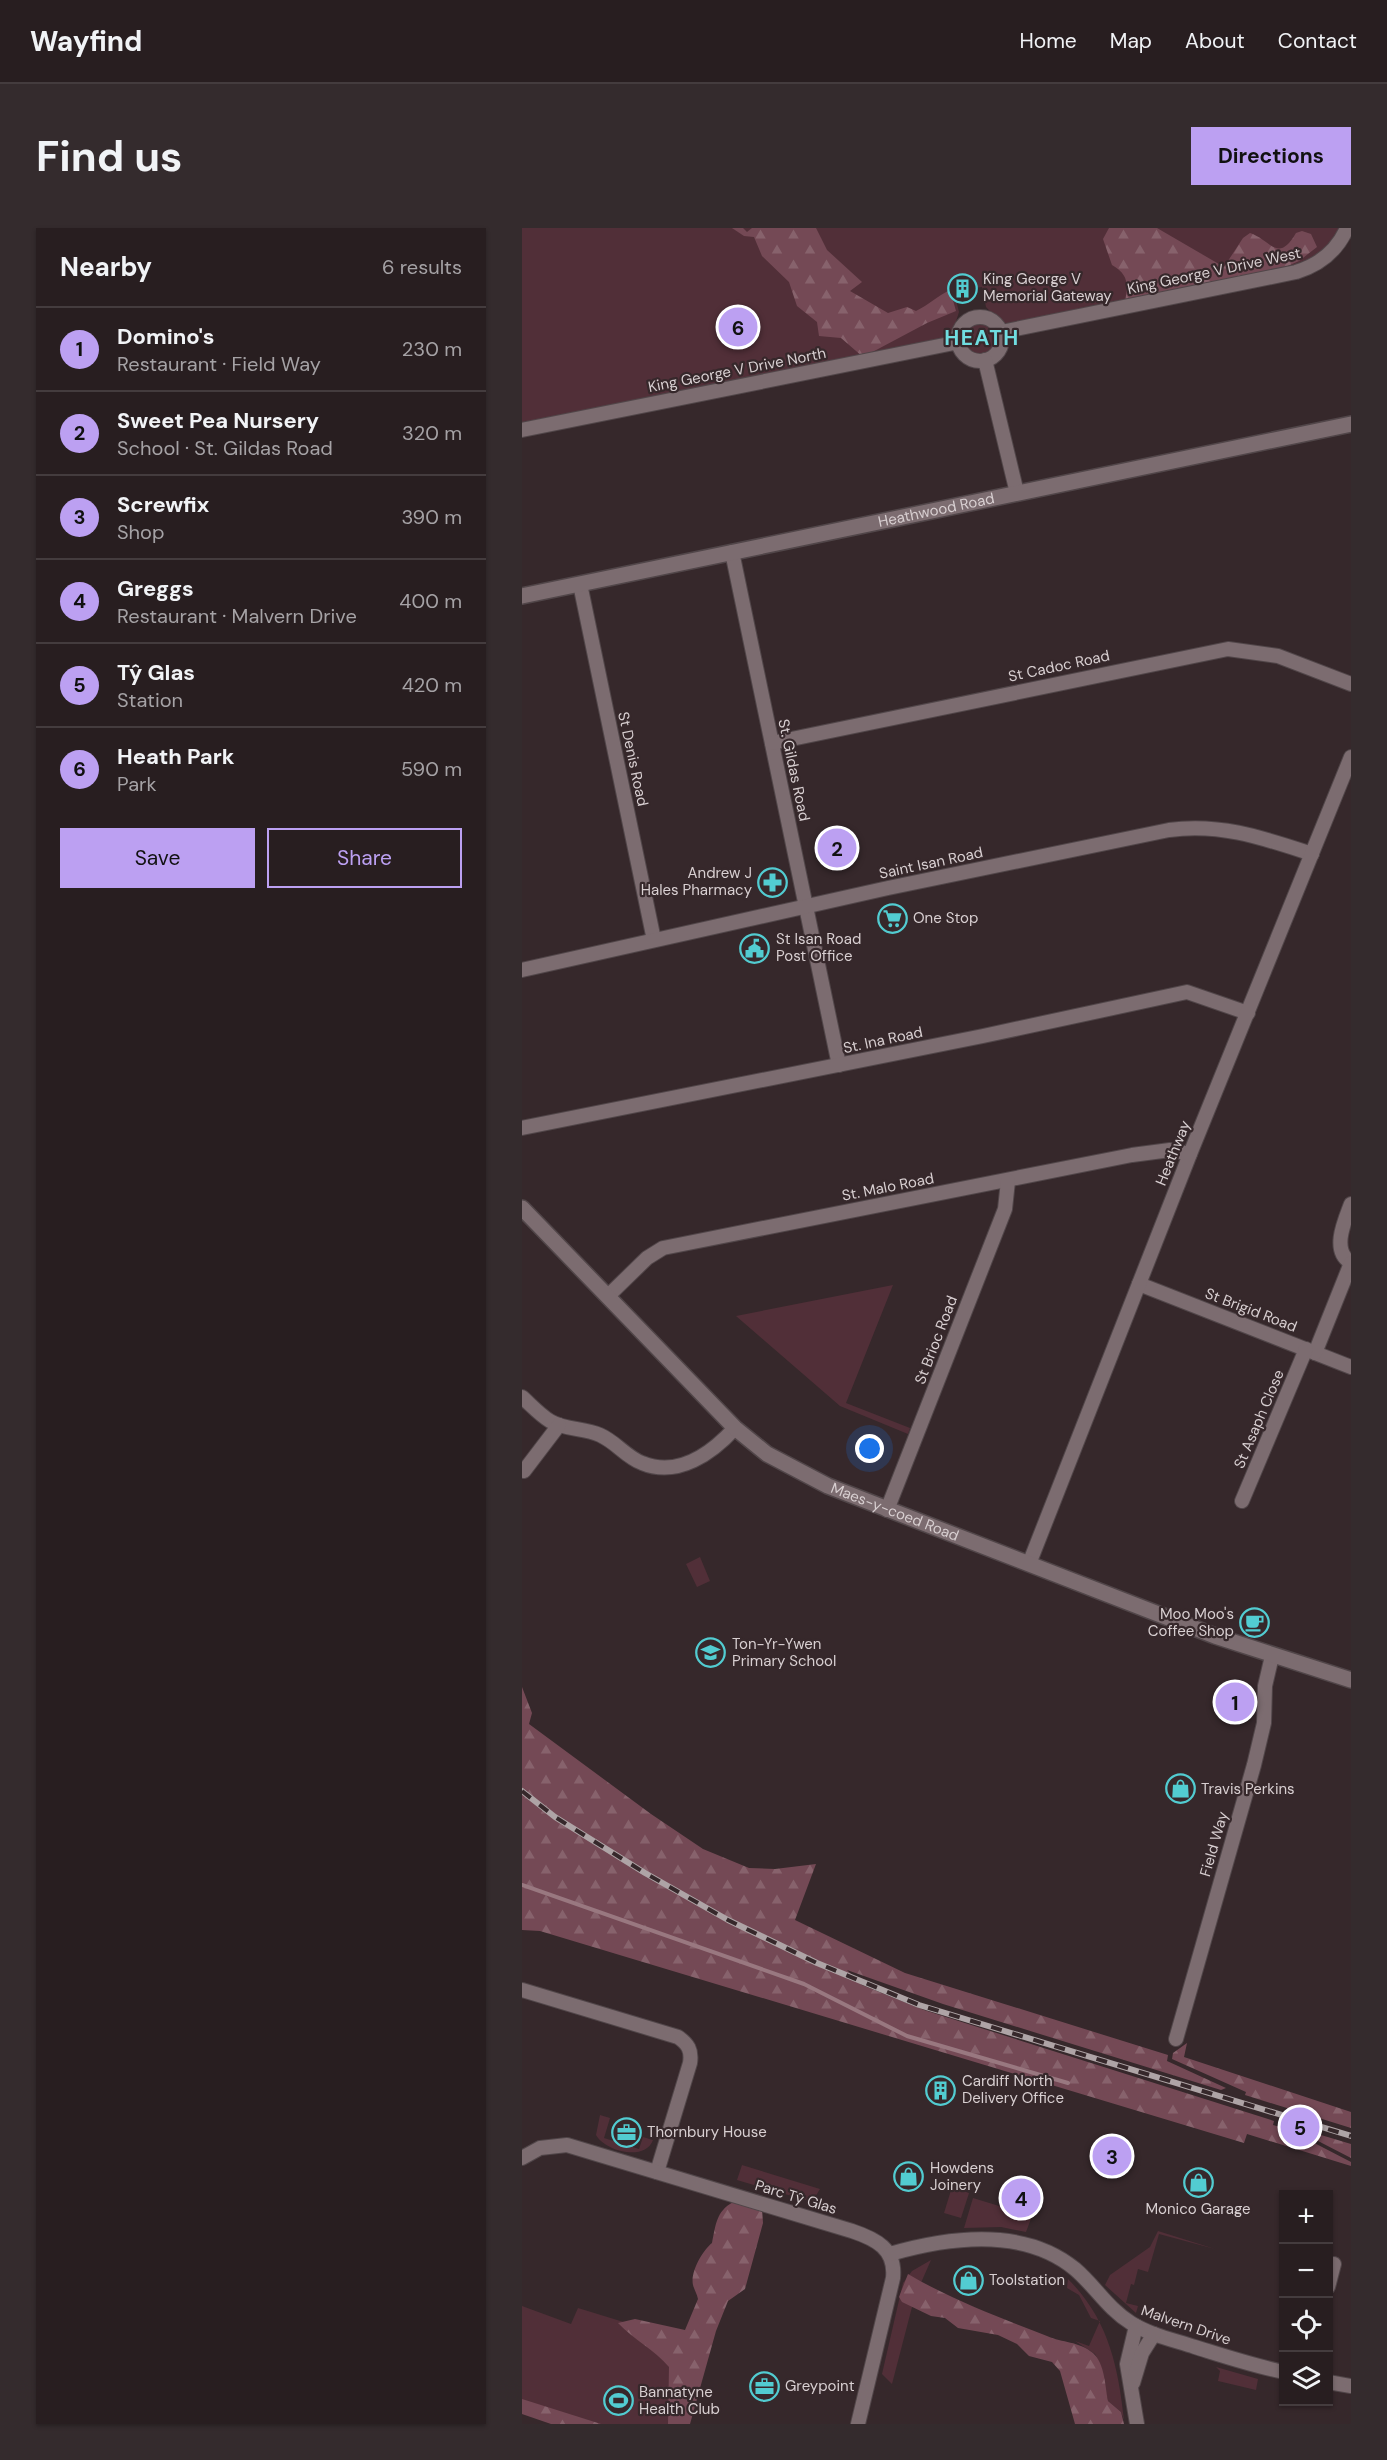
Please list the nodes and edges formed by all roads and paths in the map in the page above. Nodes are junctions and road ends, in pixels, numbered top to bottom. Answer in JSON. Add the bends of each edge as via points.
{"nodes":[{"id":1,"x":1347,"y":228,"type":"edge"},
{"id":2,"x":1001,"y":332,"type":"junction"},
{"id":3,"x":959,"y":342,"type":"junction"},
{"id":4,"x":985,"y":360,"type":"junction"},
{"id":5,"x":1351,"y":424,"type":"edge"},
{"id":6,"x":522,"y":430,"type":"edge"},
{"id":7,"x":1017,"y":493,"type":"junction"},
{"id":8,"x":732,"y":552,"type":"junction"},
{"id":9,"x":580,"y":584,"type":"junction"},
{"id":10,"x":522,"y":596,"type":"edge"},
{"id":11,"x":1351,"y":684,"type":"edge"},
{"id":12,"x":772,"y":742,"type":"junction"},
{"id":13,"x":1351,"y":757,"type":"edge"},
{"id":14,"x":1312,"y":854,"type":"junction"},
{"id":15,"x":806,"y":906,"type":"junction"},
{"id":16,"x":654,"y":940,"type":"junction"},
{"id":17,"x":522,"y":970,"type":"edge"},
{"id":18,"x":1248,"y":1014,"type":"junction"},
{"id":19,"x":839,"y":1065,"type":"junction"},
{"id":20,"x":522,"y":1128,"type":"edge"},
{"id":21,"x":1190,"y":1154,"type":"junction"},
{"id":22,"x":1008,"y":1181,"type":"junction"},
{"id":23,"x":1351,"y":1204,"type":"edge"},
{"id":24,"x":522,"y":1208,"type":"edge"},
{"id":25,"x":1351,"y":1262,"type":"edge"},
{"id":26,"x":1139,"y":1284,"type":"junction"},
{"id":27,"x":608,"y":1296,"type":"junction"},
{"id":28,"x":1310,"y":1351,"type":"junction"},
{"id":29,"x":1351,"y":1367,"type":"edge"},
{"id":30,"x":522,"y":1397,"type":"edge"},
{"id":31,"x":559,"y":1425,"type":"junction"},
{"id":32,"x":735,"y":1428,"type":"junction"},
{"id":33,"x":524,"y":1471,"type":"dead end"},
{"id":34,"x":1242,"y":1501,"type":"dead end"},
{"id":35,"x":887,"y":1510,"type":"junction"},
{"id":36,"x":1029,"y":1564,"type":"junction"},
{"id":37,"x":1272,"y":1656,"type":"junction"},
{"id":38,"x":1351,"y":1680,"type":"edge"},
{"id":39,"x":522,"y":1990,"type":"edge"},
{"id":40,"x":1176,"y":2039,"type":"dead end"},
{"id":41,"x":524,"y":2154,"type":"edge"},
{"id":42,"x":657,"y":2172,"type":"junction"},
{"id":43,"x":890,"y":2254,"type":"junction"},
{"id":44,"x":1334,"y":2264,"type":"dead end"},
{"id":45,"x":1333,"y":2269,"type":"edge"},
{"id":46,"x":1136,"y":2326,"type":"junction"},
{"id":47,"x":1154,"y":2334,"type":"junction"},
{"id":48,"x":1279,"y":2371,"type":"edge"},
{"id":49,"x":1333,"y":2383,"type":"edge"},
{"id":50,"x":1132,"y":2385,"type":"junction"},
{"id":51,"x":1351,"y":2386,"type":"edge"},
{"id":52,"x":858,"y":2424,"type":"edge"},
{"id":53,"x":1137,"y":2424,"type":"edge"}],
"edges":[{"from":1,"to":2,"type":"street","name":"King George V Drive West","via":[[1330,253],[1296,272]]},
{"from":2,"to":3,"type":"street","via":[[989,319],[975,318],[964,324]]},
{"from":2,"to":4,"type":"street","via":[[997,354]]},
{"from":3,"to":4,"type":"street","via":[[971,359]]},
{"from":3,"to":6,"type":"street","name":"King George V Drive North"},
{"from":4,"to":7,"type":"street"},
{"from":5,"to":7,"type":"street","name":"Heathwood Road"},
{"from":7,"to":8,"type":"street","name":"Heathwood Road"},
{"from":8,"to":9,"type":"street","name":"Heathwood Road"},
{"from":8,"to":12,"type":"street","name":"St. Gildas Road"},
{"from":9,"to":10,"type":"street","name":"Heathwood Road"},
{"from":9,"to":16,"type":"street","name":"St Denis Road"},
{"from":11,"to":12,"type":"street","name":"St Cadoc Road","via":[[1278,656],[1228,649]]},
{"from":12,"to":15,"type":"street","name":"St. Gildas Road"},
{"from":13,"to":14,"type":"street","name":"Heathway"},
{"from":14,"to":15,"type":"street","name":"Saint Isan Road","via":[[1248,833],[1190,828]]},
{"from":14,"to":18,"type":"street","name":"Heathway"},
{"from":15,"to":16,"type":"street","name":"Saint Isan Road"},
{"from":15,"to":19,"type":"street","name":"St. Gildas Road"},
{"from":16,"to":17,"type":"street","name":"Saint Isan Road"},
{"from":18,"to":19,"type":"street","name":"St. Ina Road","via":[[1186,992]]},
{"from":18,"to":21,"type":"street","name":"Heathway"},
{"from":19,"to":20,"type":"street","name":"St. Ina Road"},
{"from":21,"to":22,"type":"street","name":"St. Malo Road","via":[[1170,1150],[1132,1155]]},
{"from":21,"to":26,"type":"street","name":"Heathway"},
{"from":22,"to":27,"type":"street","name":"St. Malo Road","via":[[663,1248]]},
{"from":22,"to":35,"type":"street","name":"St Brioc Road","via":[[1005,1209]]},
{"from":23,"to":25,"type":"street","via":[[1341,1234],[1342,1253]]},
{"from":24,"to":27,"type":"street","name":"Maes-y-coed Road"},
{"from":25,"to":28,"type":"street","name":"St Asaph Close"},
{"from":26,"to":28,"type":"street","name":"St Brigid Road"},
{"from":26,"to":36,"type":"street","name":"Heathway"},
{"from":27,"to":32,"type":"street","name":"Maes-y-coed Road"},
{"from":28,"to":29,"type":"street","name":"St Brigid Road"},
{"from":28,"to":34,"type":"street","name":"St Asaph Close"},
{"from":30,"to":31,"type":"street"},
{"from":31,"to":32,"type":"street","via":[[603,1436],[641,1463],[654,1467],[696,1460]]},
{"from":31,"to":33,"type":"street"},
{"from":32,"to":35,"type":"street","name":"Maes-y-coed Road","via":[[757,1448],[793,1470]]},
{"from":35,"to":36,"type":"street","name":"Maes-y-coed Road"},
{"from":36,"to":37,"type":"street","name":"Maes-y-coed Road"},
{"from":37,"to":38,"type":"street","name":"Maes-y-coed Road"},
{"from":37,"to":40,"type":"street","name":"Field Way","via":[[1263,1698],[1264,1723],[1254,1765]]},
{"from":39,"to":42,"type":"street","via":[[678,2037],[688,2044],[690,2063]]},
{"from":41,"to":42,"type":"street","name":"Parc Tŷ Glas","via":[[567,2145]]},
{"from":42,"to":43,"type":"street","name":"Parc Tŷ Glas","via":[[867,2236]]},
{"from":43,"to":46,"type":"street","name":"Malvern Drive","via":[[966,2240],[1027,2245],[1069,2265],[1112,2309]]},
{"from":43,"to":52,"type":"street","via":[[891,2285]]},
{"from":44,"to":45,"type":"street"},
{"from":46,"to":47,"type":"street","name":"Malvern Drive"},
{"from":46,"to":50,"type":"street","via":[[1127,2364]]},
{"from":47,"to":48,"type":"street","name":"Malvern Drive"},
{"from":47,"to":50,"type":"street"},
{"from":49,"to":51,"type":"street"},
{"from":50,"to":53,"type":"street"}]}
